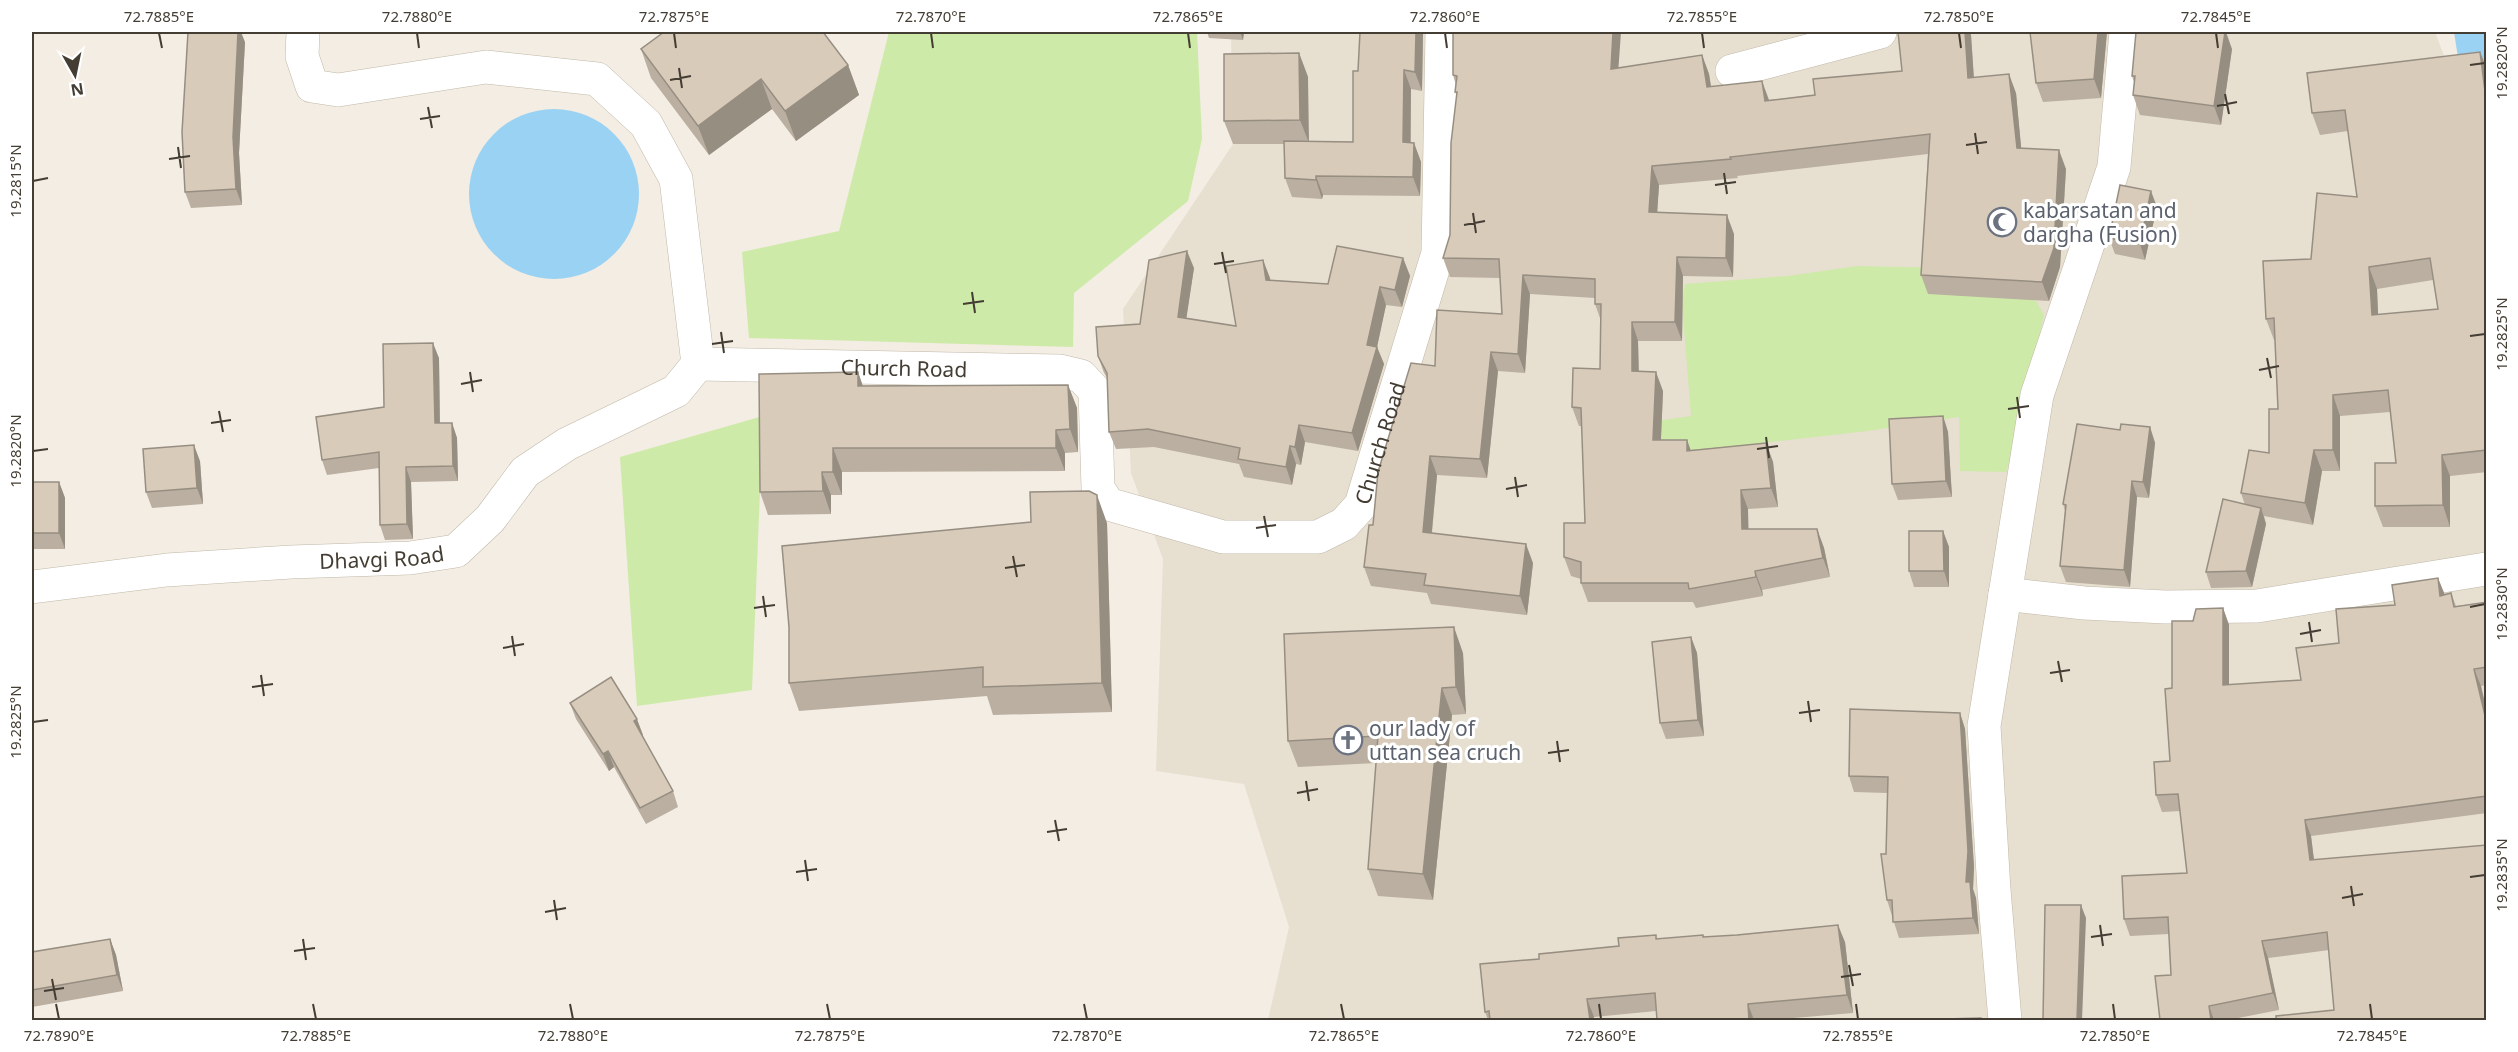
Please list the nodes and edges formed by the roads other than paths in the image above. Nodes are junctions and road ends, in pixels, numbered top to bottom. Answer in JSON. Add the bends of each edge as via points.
{"nodes":[{"id":1,"x":303,"y":32,"type":"edge"},
{"id":2,"x":1442,"y":32,"type":"edge"},
{"id":3,"x":1880,"y":32,"type":"edge"},
{"id":4,"x":2126,"y":32,"type":"edge"},
{"id":5,"x":1732,"y":71,"type":"dead end"},
{"id":6,"x":698,"y":364,"type":"junction"},
{"id":7,"x":2487,"y":569,"type":"edge"},
{"id":8,"x":32,"y":587,"type":"edge"},
{"id":9,"x":2006,"y":594,"type":"junction"},
{"id":10,"x":2005,"y":1020,"type":"edge"}],
"edges":[{"from":1,"to":6,"type":"street","via":[[302,56],[312,86],[338,90],[486,67],[597,79],[646,124],[676,178]]},
{"from":2,"to":6,"type":"street","name":"Church Road","via":[[1438,253],[1361,505],[1344,524],[1318,537],[1223,537],[1108,504],[1098,488],[1095,391],[1081,376],[1060,370]]},
{"from":3,"to":5,"type":"street"},
{"from":4,"to":9,"type":"street","via":[[2114,167],[2037,395]]},
{"from":6,"to":8,"type":"street","name":"Dhavgi Road","via":[[676,391],[567,444],[525,472],[490,519],[456,550],[410,558],[167,570]]},
{"from":7,"to":9,"type":"street","via":[[2257,606],[2165,607]]},
{"from":9,"to":10,"type":"street","via":[[1984,726]]}]}
